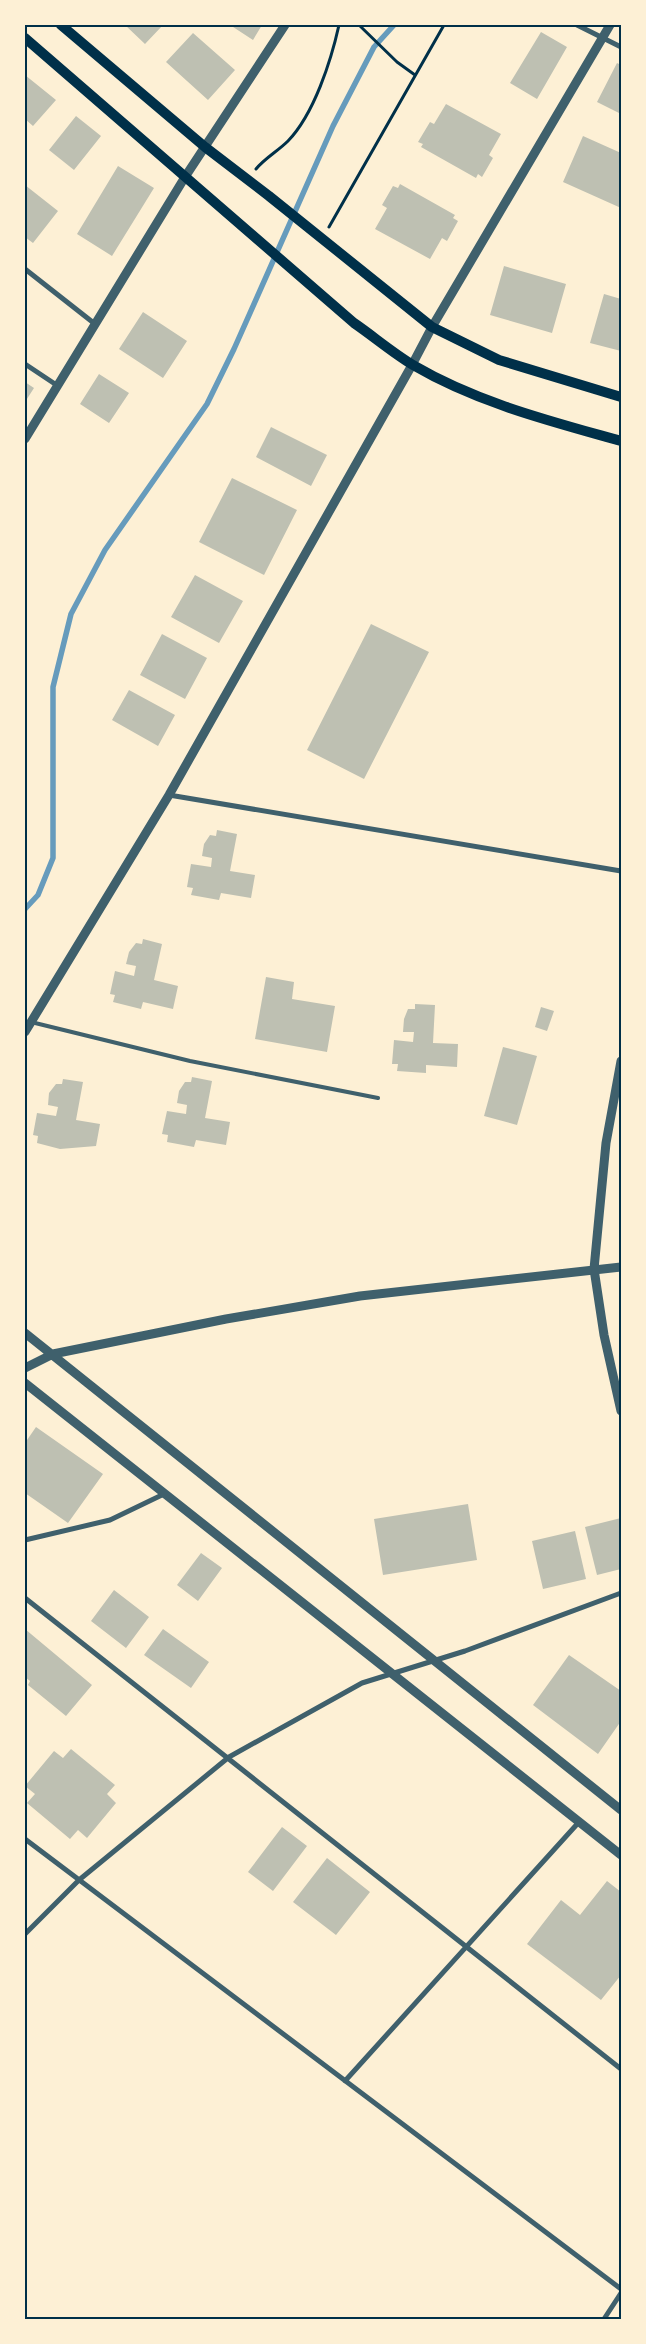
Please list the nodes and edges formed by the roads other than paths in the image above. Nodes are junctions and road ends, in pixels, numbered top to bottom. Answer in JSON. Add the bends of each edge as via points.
{"nodes":[{"id":1,"x":61,"y":25,"type":"edge"},
{"id":2,"x":285,"y":25,"type":"edge"},
{"id":3,"x":577,"y":25,"type":"edge"},
{"id":4,"x":610,"y":25,"type":"edge"},
{"id":5,"x":25,"y":38,"type":"edge"},
{"id":6,"x":602,"y":38,"type":"junction"},
{"id":7,"x":621,"y":47,"type":"edge"},
{"id":8,"x":205,"y":147,"type":"junction"},
{"id":9,"x":185,"y":177,"type":"junction"},
{"id":10,"x":25,"y":269,"type":"edge"},
{"id":11,"x":96,"y":325,"type":"junction"},
{"id":12,"x":432,"y":327,"type":"junction"},
{"id":13,"x":25,"y":364,"type":"edge"},
{"id":14,"x":412,"y":364,"type":"junction"},
{"id":15,"x":58,"y":386,"type":"junction"},
{"id":16,"x":621,"y":397,"type":"edge"},
{"id":17,"x":25,"y":439,"type":"edge"},
{"id":18,"x":621,"y":441,"type":"edge"},
{"id":19,"x":169,"y":795,"type":"junction"},
{"id":20,"x":621,"y":871,"type":"edge"},
{"id":21,"x":31,"y":1022,"type":"junction"},
{"id":22,"x":25,"y":1032,"type":"edge"},
{"id":23,"x":621,"y":1061,"type":"edge"},
{"id":24,"x":378,"y":1098,"type":"dead end"},
{"id":25,"x":621,"y":1267,"type":"edge"},
{"id":26,"x":594,"y":1269,"type":"junction"},
{"id":27,"x":25,"y":1333,"type":"edge"},
{"id":28,"x":53,"y":1354,"type":"junction"},
{"id":29,"x":25,"y":1368,"type":"edge"},
{"id":30,"x":25,"y":1383,"type":"edge"},
{"id":31,"x":621,"y":1411,"type":"edge"},
{"id":32,"x":164,"y":1494,"type":"junction"},
{"id":33,"x":25,"y":1540,"type":"edge"},
{"id":34,"x":621,"y":1594,"type":"edge"},
{"id":35,"x":25,"y":1598,"type":"edge"},
{"id":36,"x":432,"y":1660,"type":"junction"},
{"id":37,"x":390,"y":1673,"type":"junction"},
{"id":38,"x":229,"y":1757,"type":"junction"},
{"id":39,"x":621,"y":1810,"type":"edge"},
{"id":40,"x":579,"y":1822,"type":"junction"},
{"id":41,"x":25,"y":1839,"type":"edge"},
{"id":42,"x":621,"y":1855,"type":"edge"},
{"id":43,"x":79,"y":1880,"type":"junction"},
{"id":44,"x":25,"y":1934,"type":"edge"},
{"id":45,"x":468,"y":1947,"type":"junction"},
{"id":46,"x":621,"y":2069,"type":"edge"},
{"id":47,"x":344,"y":2081,"type":"junction"},
{"id":48,"x":621,"y":2290,"type":"edge"},
{"id":49,"x":621,"y":2293,"type":"edge"},
{"id":50,"x":604,"y":2319,"type":"edge"}],
"edges":[{"from":1,"to":8,"type":"main road"},
{"from":2,"to":8,"type":"street"},
{"from":3,"to":6,"type":"street"},
{"from":4,"to":6,"type":"street"},
{"from":5,"to":9,"type":"main road"},
{"from":6,"to":7,"type":"street"},
{"from":6,"to":12,"type":"street"},
{"from":8,"to":9,"type":"street"},
{"from":8,"to":12,"type":"main road"},
{"from":9,"to":11,"type":"street"},
{"from":9,"to":14,"type":"main road","via":[[354,322]]},
{"from":10,"to":11,"type":"street"},
{"from":11,"to":15,"type":"street"},
{"from":12,"to":14,"type":"street"},
{"from":12,"to":16,"type":"main road","via":[[499,360]]},
{"from":13,"to":15,"type":"street"},
{"from":14,"to":18,"type":"main road","via":[[461,390],[514,411]]},
{"from":14,"to":19,"type":"street"},
{"from":15,"to":17,"type":"street"},
{"from":19,"to":20,"type":"street"},
{"from":19,"to":21,"type":"street"},
{"from":21,"to":22,"type":"street"},
{"from":21,"to":24,"type":"lane","via":[[190,1061]]},
{"from":23,"to":26,"type":"street","via":[[606,1143]]},
{"from":25,"to":26,"type":"street"},
{"from":26,"to":28,"type":"street","via":[[360,1296]]},
{"from":26,"to":31,"type":"street","via":[[604,1335]]},
{"from":27,"to":28,"type":"street"},
{"from":28,"to":29,"type":"street"},
{"from":28,"to":36,"type":"street"},
{"from":30,"to":32,"type":"street"},
{"from":32,"to":33,"type":"street","via":[[110,1520]]},
{"from":32,"to":37,"type":"street"},
{"from":34,"to":36,"type":"street"},
{"from":35,"to":38,"type":"street"},
{"from":36,"to":37,"type":"street"},
{"from":36,"to":39,"type":"street"},
{"from":37,"to":38,"type":"street","via":[[362,1683]]},
{"from":37,"to":40,"type":"street"},
{"from":38,"to":43,"type":"street"},
{"from":38,"to":45,"type":"street"},
{"from":40,"to":42,"type":"street"},
{"from":40,"to":45,"type":"street"},
{"from":41,"to":43,"type":"street"},
{"from":43,"to":44,"type":"street"},
{"from":43,"to":47,"type":"street"},
{"from":45,"to":46,"type":"street"},
{"from":45,"to":47,"type":"street"},
{"from":47,"to":48,"type":"street"},
{"from":49,"to":50,"type":"street"}]}
